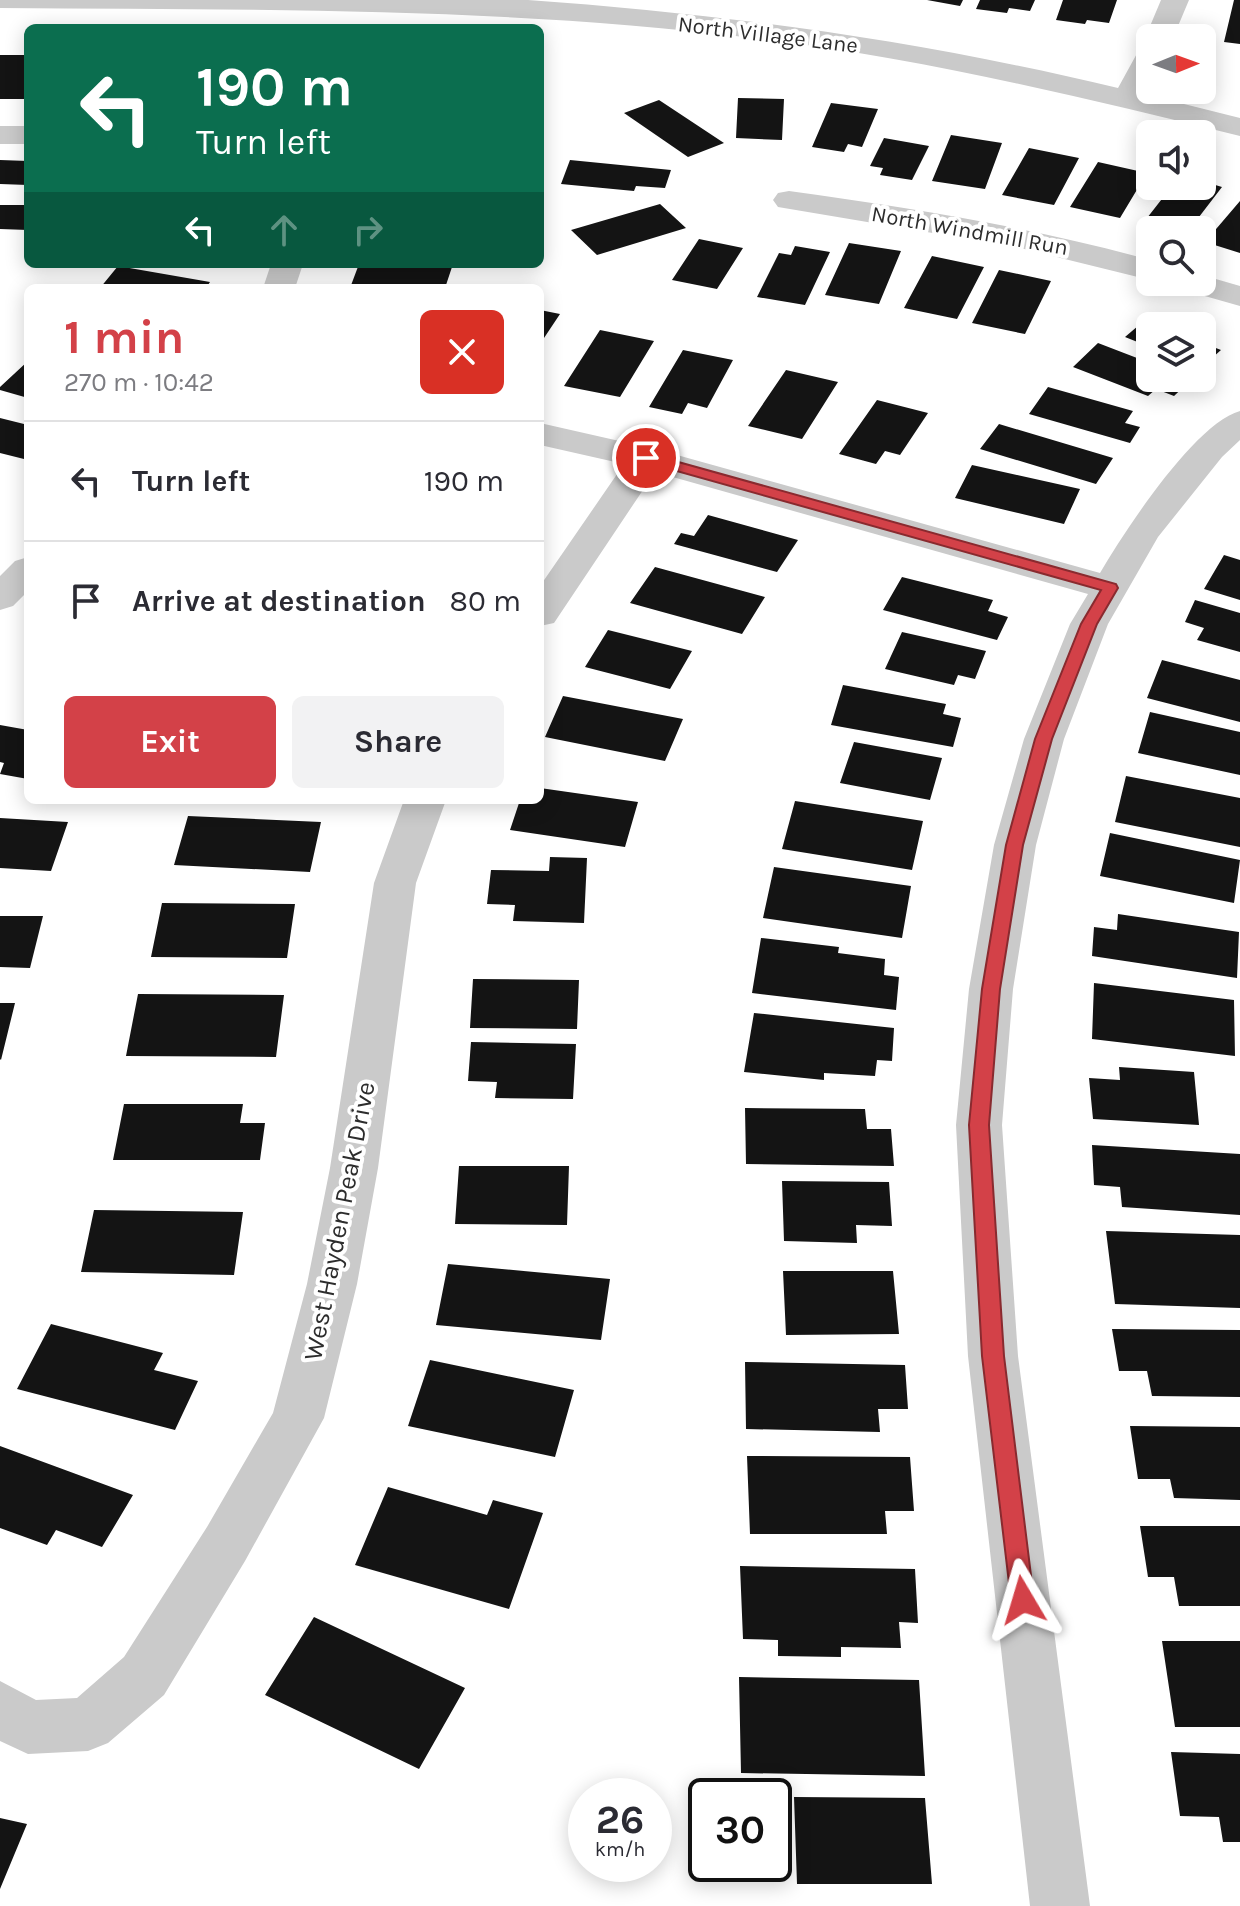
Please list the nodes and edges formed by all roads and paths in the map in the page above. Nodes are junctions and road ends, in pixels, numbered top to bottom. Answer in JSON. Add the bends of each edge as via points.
{"nodes":[{"id":1,"x":0,"y":0,"type":"edge"},
{"id":2,"x":62,"y":0,"type":"edge"},
{"id":3,"x":1175,"y":0,"type":"edge"},
{"id":4,"x":343,"y":15,"type":"edge"},
{"id":5,"x":1165,"y":24,"type":"edge"},
{"id":6,"x":1136,"y":81,"type":"edge"},
{"id":7,"x":1127,"y":98,"type":"junction"},
{"id":8,"x":1240,"y":127,"type":"edge"},
{"id":9,"x":0,"y":135,"type":"edge"},
{"id":10,"x":24,"y":135,"type":"edge"},
{"id":11,"x":789,"y":200,"type":"dead end"},
{"id":12,"x":1136,"y":266,"type":"edge"},
{"id":13,"x":1216,"y":289,"type":"edge"},
{"id":14,"x":1240,"y":296,"type":"edge"},
{"id":15,"x":1240,"y":422,"type":"edge"},
{"id":16,"x":544,"y":435,"type":"edge"},
{"id":17,"x":646,"y":458,"type":"junction"},
{"id":18,"x":24,"y":573,"type":"edge"},
{"id":19,"x":1110,"y":588,"type":"junction"},
{"id":20,"x":0,"y":598,"type":"edge"},
{"id":21,"x":544,"y":608,"type":"edge"},
{"id":22,"x":424,"y":804,"type":"edge"},
{"id":23,"x":0,"y":1708,"type":"edge"},
{"id":24,"x":1060,"y":1906,"type":"edge"}],
"edges":[{"from":1,"to":2,"type":"street","name":"North Village Lane"},
{"from":2,"to":4,"type":"street","name":"North Village Lane"},
{"from":3,"to":5,"type":"street"},
{"from":4,"to":7,"type":"street","name":"North Village Lane","via":[[523,8],[832,41]]},
{"from":6,"to":7,"type":"street"},
{"from":7,"to":8,"type":"street","name":"North Village Lane"},
{"from":9,"to":10,"type":"street"},
{"from":11,"to":12,"type":"street","name":"North Windmill Run","via":[[1058,244]]},
{"from":13,"to":14,"type":"street"},
{"from":15,"to":19,"type":"street","via":[[1209,449],[1142,533]]},
{"from":16,"to":17,"type":"street"},
{"from":17,"to":19,"type":"street"},
{"from":17,"to":21,"type":"street"},
{"from":18,"to":20,"type":"street"},
{"from":19,"to":24,"type":"street","via":[[1089,624],[1044,739],[1015,845],[991,989],[979,1125],[993,1356]]},
{"from":22,"to":23,"type":"street","name":"West Hayden Peak Drive","via":[[395,883],[354,1168],[298,1418],[144,1676],[88,1724],[28,1727]]}]}
